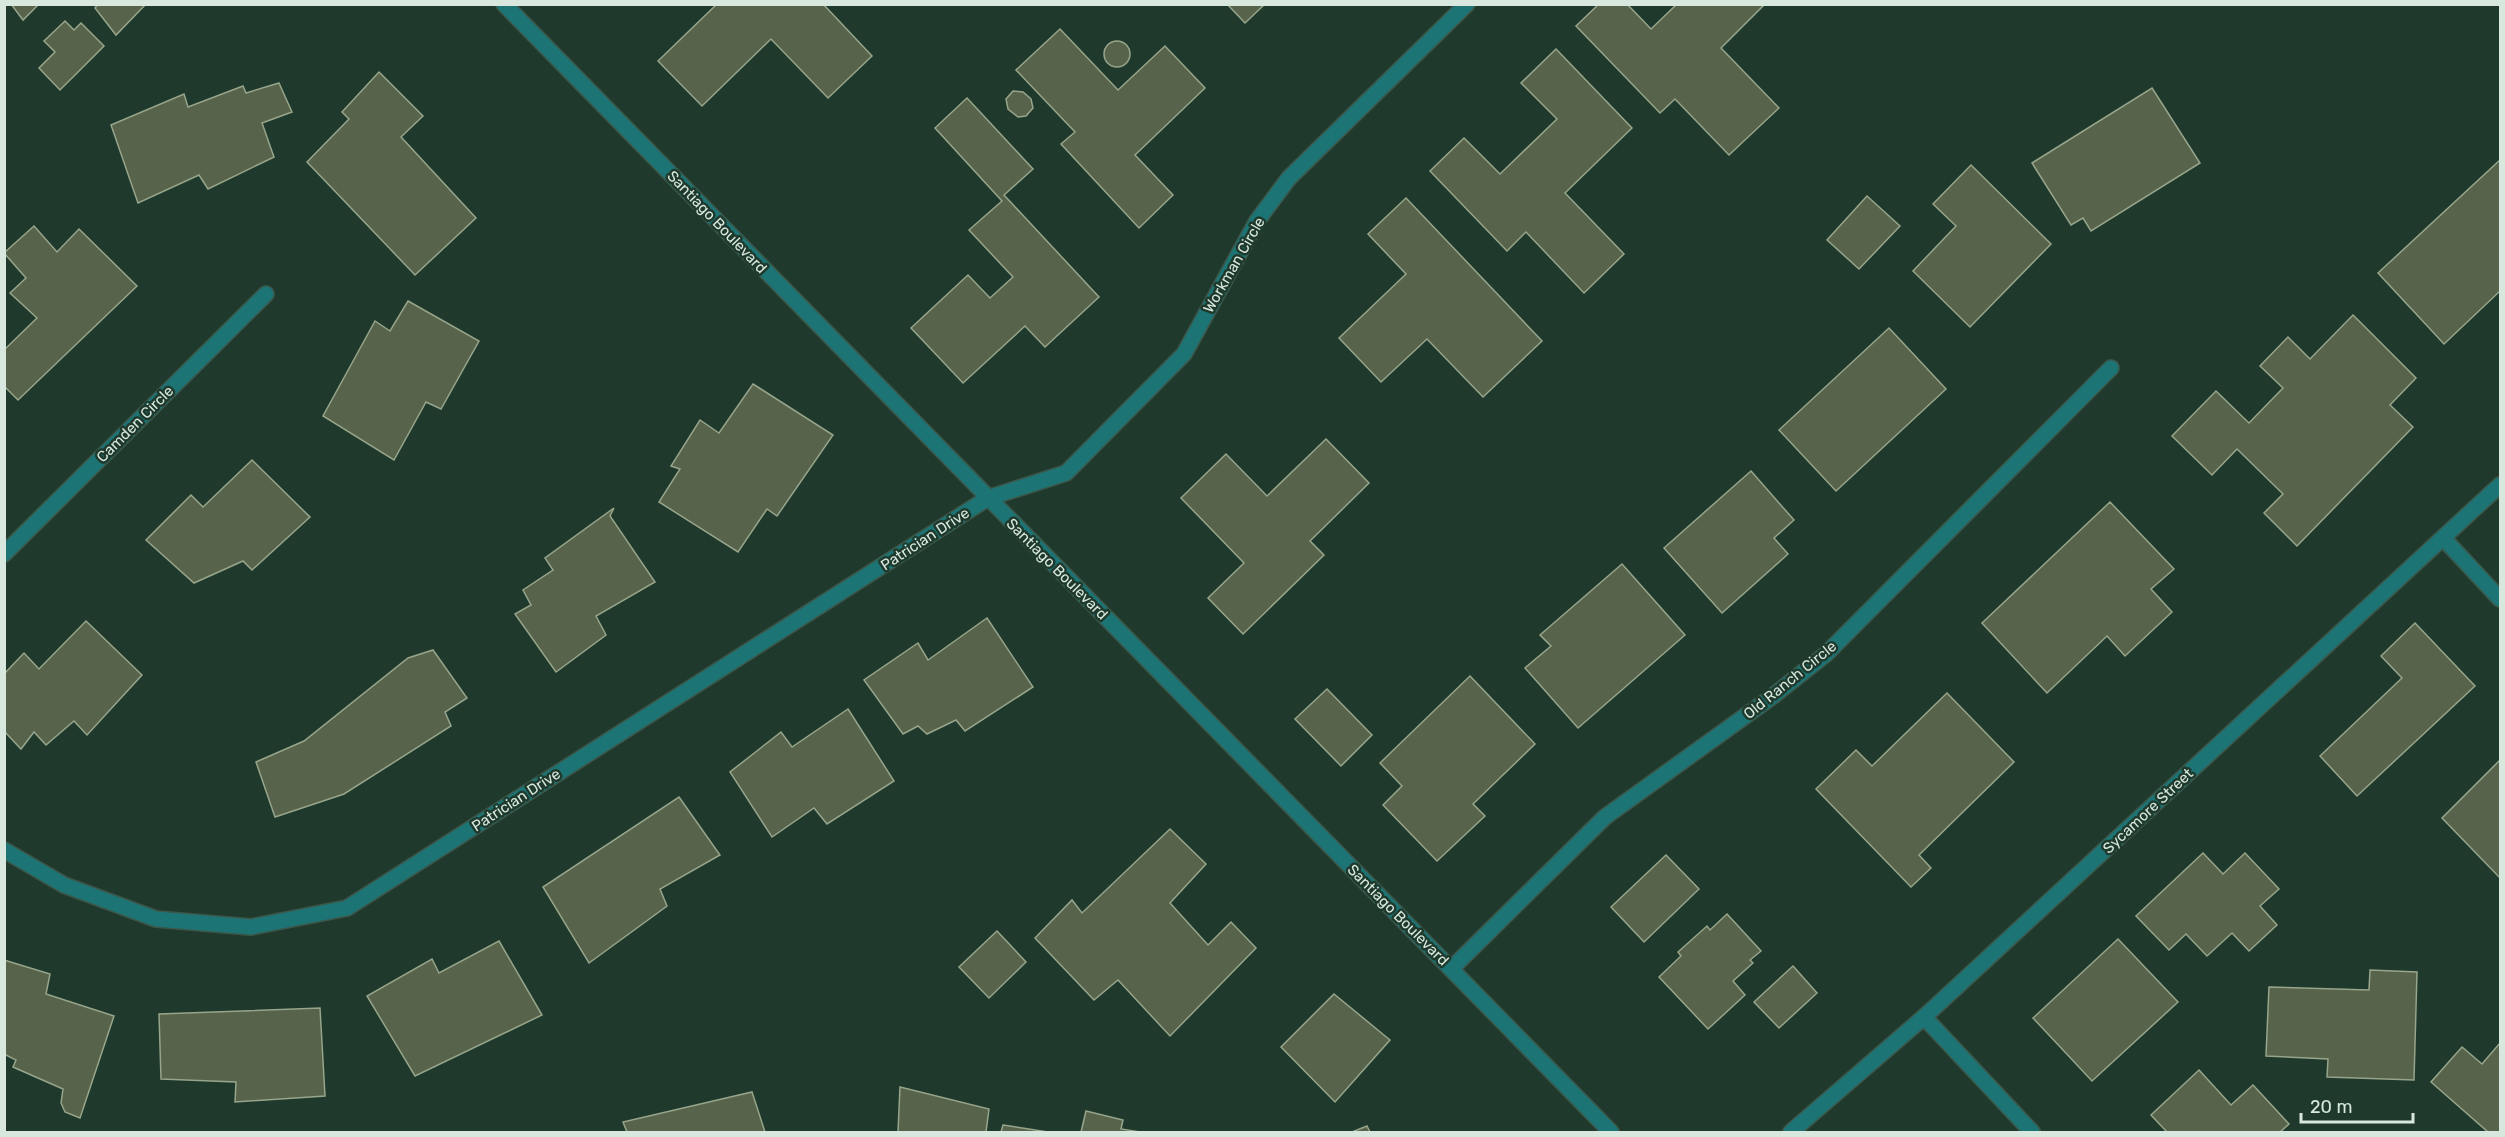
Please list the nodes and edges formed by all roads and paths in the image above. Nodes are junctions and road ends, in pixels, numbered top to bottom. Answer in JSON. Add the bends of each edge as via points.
{"nodes":[{"id":1,"x":1467,"y":4,"type":"edge"},
{"id":2,"x":507,"y":5,"type":"edge"},
{"id":3,"x":266,"y":294,"type":"dead end"},
{"id":4,"x":2111,"y":368,"type":"dead end"},
{"id":5,"x":2500,"y":485,"type":"edge"},
{"id":6,"x":988,"y":498,"type":"junction"},
{"id":7,"x":2444,"y":539,"type":"junction"},
{"id":8,"x":4,"y":554,"type":"edge"},
{"id":9,"x":2500,"y":598,"type":"edge"},
{"id":10,"x":4,"y":850,"type":"edge"},
{"id":11,"x":1451,"y":969,"type":"junction"},
{"id":12,"x":1924,"y":1017,"type":"junction"},
{"id":13,"x":1611,"y":1132,"type":"edge"},
{"id":14,"x":1791,"y":1132,"type":"edge"},
{"id":15,"x":2032,"y":1132,"type":"edge"}],
"edges":[{"from":1,"to":6,"type":"street","name":"Workman Circle","via":[[1289,178],[1257,221],[1184,354],[1066,472]]},
{"from":2,"to":6,"type":"street","name":"Santiago Boulevard"},
{"from":3,"to":8,"type":"street","name":"Camden Circle"},
{"from":4,"to":11,"type":"street","name":"Old Ranch Circle","via":[[1826,654],[1605,817]]},
{"from":5,"to":7,"type":"street","name":"Sycamore Street"},
{"from":6,"to":10,"type":"street","name":"Patrician Drive","via":[[347,908],[251,927],[156,920],[64,885]]},
{"from":6,"to":11,"type":"street","name":"Santiago Boulevard"},
{"from":7,"to":9,"type":"street"},
{"from":7,"to":12,"type":"street","name":"Sycamore Street"},
{"from":11,"to":13,"type":"street","name":"Santiago Boulevard"},
{"from":12,"to":14,"type":"street","name":"Sycamore Street"},
{"from":12,"to":15,"type":"street"}]}
